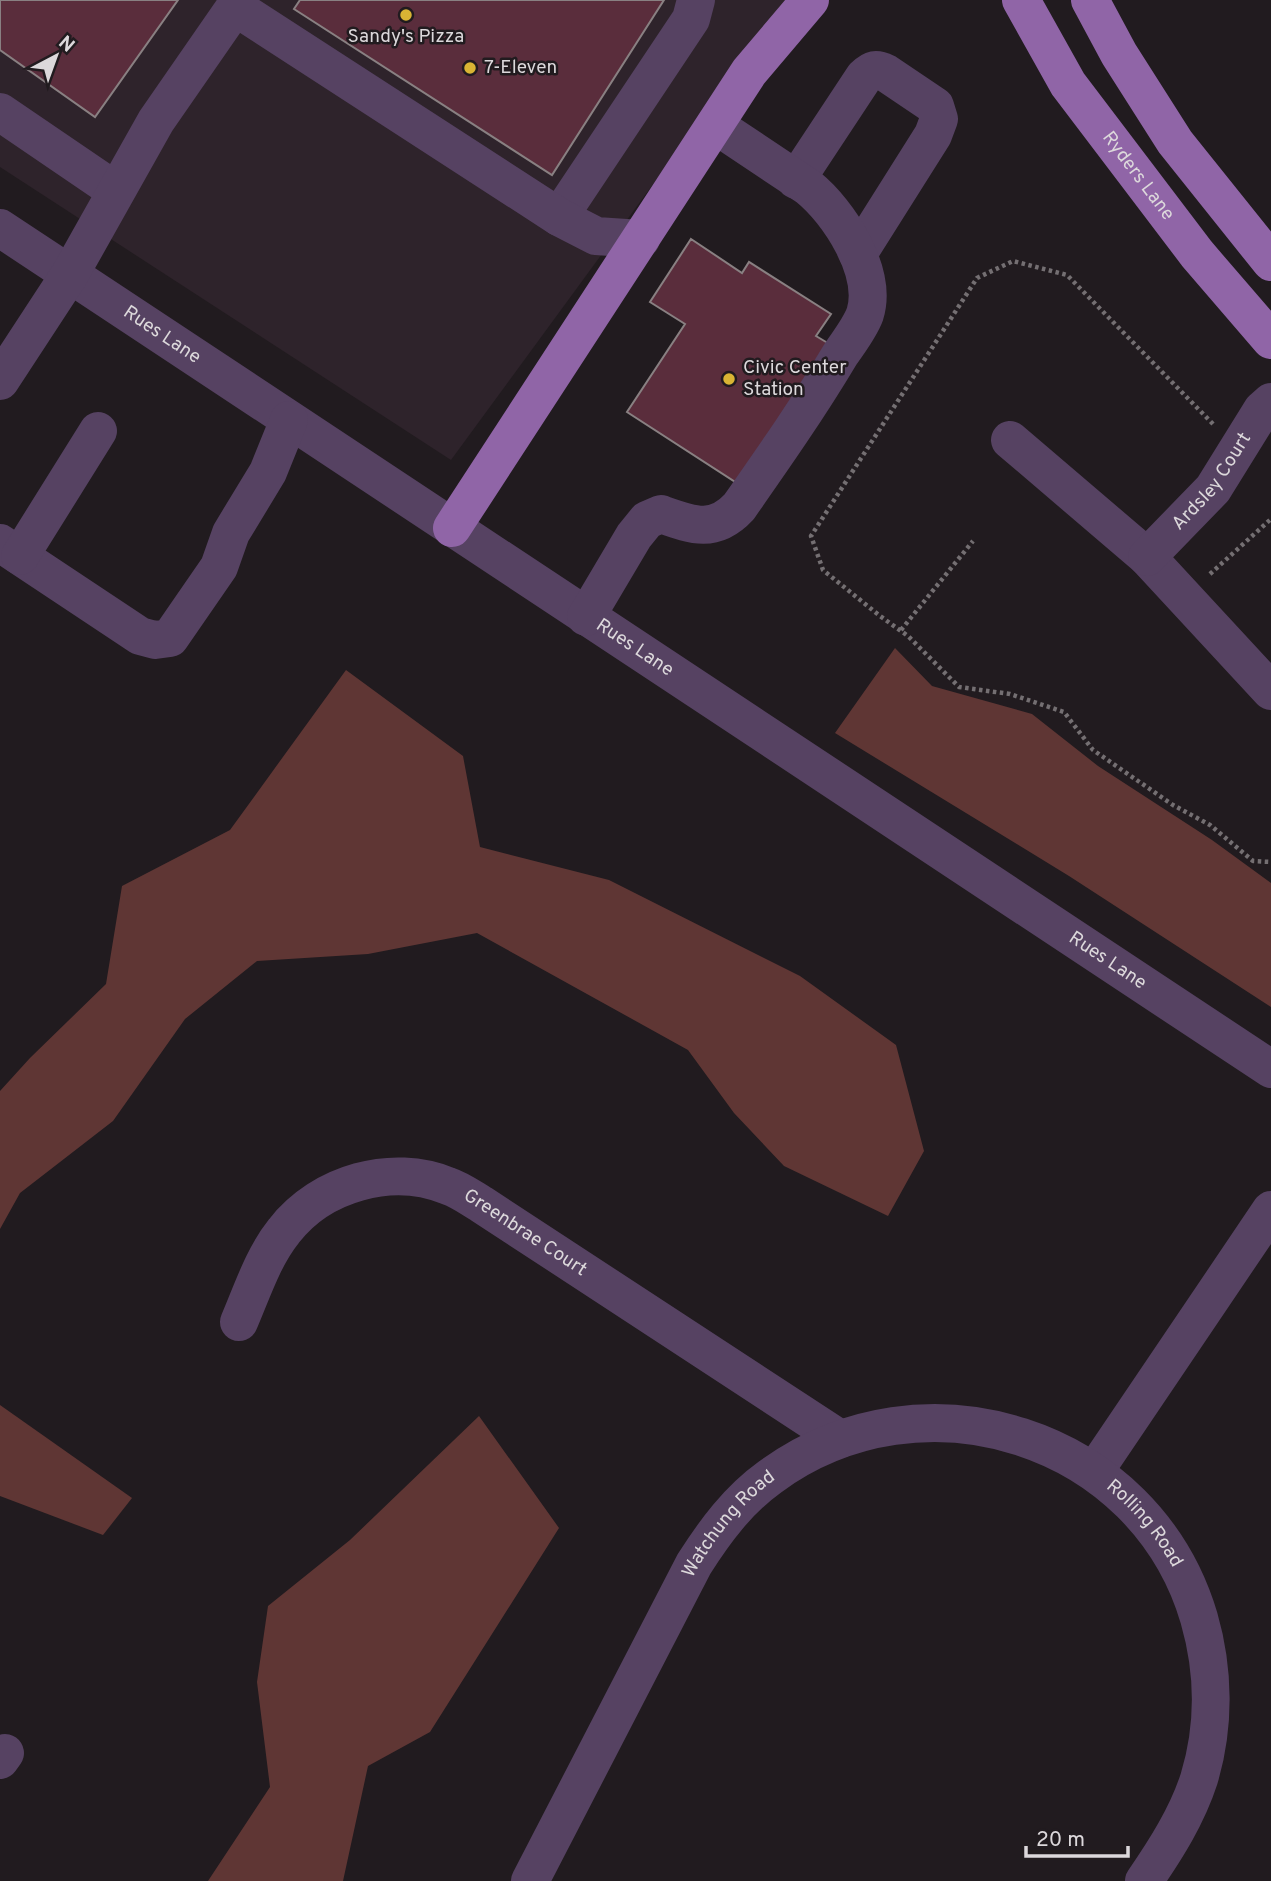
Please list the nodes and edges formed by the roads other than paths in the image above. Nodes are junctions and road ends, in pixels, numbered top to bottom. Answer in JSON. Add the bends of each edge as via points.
{"nodes":[{"id":1,"x":696,"y":0,"type":"edge"},
{"id":2,"x":810,"y":0,"type":"edge"},
{"id":3,"x":1021,"y":0,"type":"edge"},
{"id":4,"x":1090,"y":0,"type":"edge"},
{"id":5,"x":234,"y":2,"type":"edge"},
{"id":6,"x":0,"y":112,"type":"edge"},
{"id":7,"x":715,"y":125,"type":"junction"},
{"id":8,"x":796,"y":180,"type":"junction"},
{"id":9,"x":117,"y":191,"type":"junction"},
{"id":10,"x":559,"y":217,"type":"junction"},
{"id":11,"x":0,"y":228,"type":"edge"},
{"id":12,"x":641,"y":239,"type":"junction"},
{"id":13,"x":858,"y":254,"type":"junction"},
{"id":14,"x":1271,"y":262,"type":"edge"},
{"id":15,"x":71,"y":274,"type":"junction"},
{"id":16,"x":1271,"y":340,"type":"edge"},
{"id":17,"x":0,"y":382,"type":"edge"},
{"id":18,"x":1271,"y":402,"type":"edge"},
{"id":19,"x":289,"y":420,"type":"junction"},
{"id":20,"x":98,"y":431,"type":"dead end"},
{"id":21,"x":1010,"y":440,"type":"dead end"},
{"id":22,"x":452,"y":528,"type":"junction"},
{"id":23,"x":10,"y":549,"type":"edge"},
{"id":24,"x":1147,"y":557,"type":"junction"},
{"id":25,"x":586,"y":617,"type":"junction"},
{"id":26,"x":1271,"y":691,"type":"edge"},
{"id":27,"x":1271,"y":1069,"type":"edge"},
{"id":28,"x":1271,"y":1210,"type":"edge"},
{"id":29,"x":239,"y":1322,"type":"dead end"},
{"id":30,"x":840,"y":1439,"type":"junction"},
{"id":31,"x":1094,"y":1472,"type":"junction"},
{"id":32,"x":530,"y":1881,"type":"edge"},
{"id":33,"x":1144,"y":1881,"type":"edge"}],
"edges":[{"from":1,"to":10,"type":"street","via":[[691,19]]},
{"from":2,"to":7,"type":"main road","via":[[749,72]]},
{"from":3,"to":16,"type":"main road","name":"Ryders Lane","via":[[1068,84],[1197,254]]},
{"from":4,"to":14,"type":"main road","via":[[1175,142]]},
{"from":5,"to":9,"type":"street","via":[[156,121]]},
{"from":5,"to":10,"type":"street"},
{"from":6,"to":9,"type":"street"},
{"from":7,"to":8,"type":"street"},
{"from":7,"to":12,"type":"main road"},
{"from":8,"to":13,"type":"street","via":[[822,198]]},
{"from":8,"to":13,"type":"street","via":[[871,70],[887,73],[935,106],[937,127]]},
{"from":9,"to":15,"type":"street"},
{"from":10,"to":12,"type":"street","via":[[596,236]]},
{"from":11,"to":15,"type":"street","name":"Rues Lane"},
{"from":12,"to":22,"type":"main road"},
{"from":13,"to":25,"type":"street","via":[[866,286],[865,314],[739,507],[728,519],[714,524],[691,525],[661,514],[646,520]]},
{"from":15,"to":17,"type":"street"},
{"from":15,"to":19,"type":"street","name":"Rues Lane"},
{"from":18,"to":24,"type":"street","name":"Ardsley Court","via":[[1213,489]]},
{"from":19,"to":22,"type":"street","name":"Rues Lane"},
{"from":19,"to":23,"type":"street","via":[[268,472],[231,533],[219,567],[170,638],[140,636]]},
{"from":20,"to":23,"type":"street"},
{"from":21,"to":24,"type":"street"},
{"from":22,"to":25,"type":"street","name":"Rues Lane"},
{"from":24,"to":26,"type":"street"},
{"from":25,"to":27,"type":"street","name":"Rues Lane"},
{"from":28,"to":31,"type":"street","name":"Rolling Road"},
{"from":29,"to":30,"type":"street","name":"Greenbrae Court","via":[[268,1255],[305,1209],[359,1181],[419,1178],[449,1186],[481,1204]]},
{"from":30,"to":31,"type":"street","name":"Watchung Road","via":[[902,1424],[960,1423],[1016,1434]]},
{"from":30,"to":32,"type":"street","name":"Watchung Road","via":[[769,1477],[710,1539]]},
{"from":31,"to":33,"type":"street","name":"Rolling Road","via":[[1137,1510],[1172,1556],[1196,1608],[1209,1664],[1210,1722],[1199,1778],[1177,1831]]}]}
